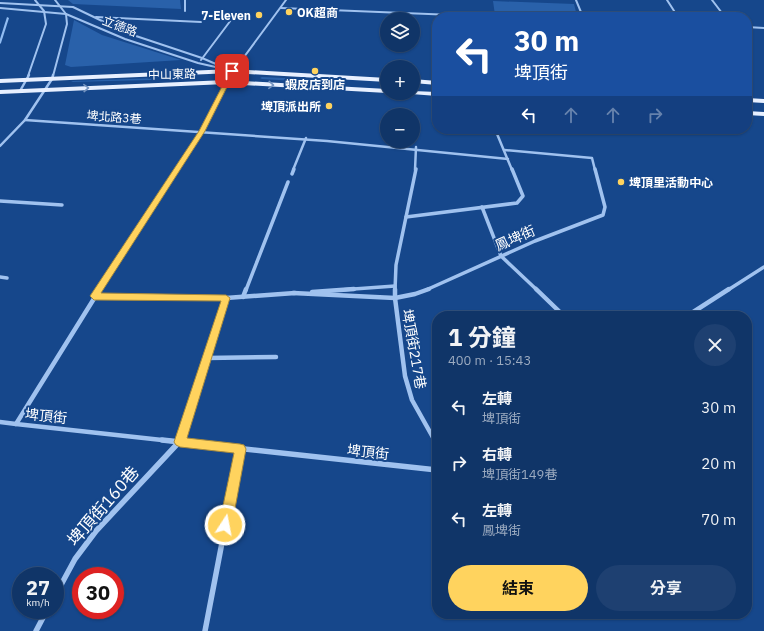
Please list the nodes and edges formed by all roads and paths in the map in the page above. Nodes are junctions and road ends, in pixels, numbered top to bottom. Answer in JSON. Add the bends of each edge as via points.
{"nodes":[{"id":1,"x":35,"y":0,"type":"edge"},
{"id":2,"x":54,"y":0,"type":"edge"},
{"id":3,"x":185,"y":0,"type":"edge"},
{"id":4,"x":286,"y":0,"type":"edge"},
{"id":5,"x":576,"y":0,"type":"edge"},
{"id":6,"x":667,"y":0,"type":"edge"},
{"id":7,"x":712,"y":0,"type":"edge"},
{"id":8,"x":0,"y":3,"type":"edge"},
{"id":9,"x":58,"y":5,"type":"junction"},
{"id":10,"x":40,"y":6,"type":"junction"},
{"id":11,"x":0,"y":8,"type":"edge"},
{"id":12,"x":280,"y":8,"type":"junction"},
{"id":13,"x":185,"y":11,"type":"dead end"},
{"id":14,"x":44,"y":12,"type":"junction"},
{"id":15,"x":581,"y":12,"type":"edge"},
{"id":16,"x":675,"y":12,"type":"edge"},
{"id":17,"x":721,"y":12,"type":"edge"},
{"id":18,"x":66,"y":14,"type":"junction"},
{"id":19,"x":432,"y":14,"type":"edge"},
{"id":20,"x":234,"y":16,"type":"dead end"},
{"id":21,"x":94,"y":17,"type":"junction"},
{"id":22,"x":201,"y":22,"type":"dead end"},
{"id":23,"x":752,"y":27,"type":"edge"},
{"id":24,"x":764,"y":28,"type":"edge"},
{"id":25,"x":202,"y":58,"type":"junction"},
{"id":26,"x":198,"y":63,"type":"junction"},
{"id":27,"x":232,"y":71,"type":"junction"},
{"id":28,"x":52,"y":79,"type":"junction"},
{"id":29,"x":27,"y":80,"type":"junction"},
{"id":30,"x":380,"y":80,"type":"edge"},
{"id":31,"x":0,"y":81,"type":"edge"},
{"id":32,"x":226,"y":82,"type":"junction"},
{"id":33,"x":420,"y":82,"type":"edge"},
{"id":34,"x":432,"y":83,"type":"edge"},
{"id":35,"x":47,"y":89,"type":"junction"},
{"id":36,"x":20,"y":91,"type":"junction"},
{"id":37,"x":380,"y":91,"type":"edge"},
{"id":38,"x":2,"y":92,"type":"edge"},
{"id":39,"x":420,"y":93,"type":"edge"},
{"id":40,"x":432,"y":94,"type":"edge"},
{"id":41,"x":752,"y":100,"type":"edge"},
{"id":42,"x":764,"y":101,"type":"edge"},
{"id":43,"x":752,"y":113,"type":"edge"},
{"id":44,"x":764,"y":114,"type":"edge"},
{"id":45,"x":25,"y":120,"type":"junction"},
{"id":46,"x":202,"y":131,"type":"junction"},
{"id":47,"x":497,"y":134,"type":"edge"},
{"id":48,"x":306,"y":138,"type":"junction"},
{"id":49,"x":380,"y":144,"type":"edge"},
{"id":50,"x":0,"y":146,"type":"edge"},
{"id":51,"x":416,"y":148,"type":"edge"},
{"id":52,"x":420,"y":148,"type":"edge"},
{"id":53,"x":504,"y":150,"type":"junction"},
{"id":54,"x":508,"y":159,"type":"junction"},
{"id":55,"x":292,"y":174,"type":"dead end"},
{"id":56,"x":288,"y":182,"type":"dead end"},
{"id":57,"x":0,"y":201,"type":"edge"},
{"id":58,"x":62,"y":205,"type":"dead end"},
{"id":59,"x":482,"y":207,"type":"junction"},
{"id":60,"x":406,"y":216,"type":"junction"},
{"id":61,"x":501,"y":256,"type":"junction"},
{"id":62,"x":764,"y":267,"type":"edge"},
{"id":63,"x":0,"y":277,"type":"edge"},
{"id":64,"x":7,"y":278,"type":"dead end"},
{"id":65,"x":395,"y":286,"type":"junction"},
{"id":66,"x":293,"y":293,"type":"junction"},
{"id":67,"x":94,"y":296,"type":"junction"},
{"id":68,"x":242,"y":297,"type":"junction"},
{"id":69,"x":226,"y":298,"type":"junction"},
{"id":70,"x":395,"y":298,"type":"junction"},
{"id":71,"x":559,"y":311,"type":"edge"},
{"id":72,"x":696,"y":311,"type":"edge"},
{"id":73,"x":276,"y":357,"type":"dead end"},
{"id":74,"x":207,"y":358,"type":"junction"},
{"id":75,"x":0,"y":422,"type":"edge"},
{"id":76,"x":16,"y":424,"type":"junction"},
{"id":77,"x":432,"y":437,"type":"edge"},
{"id":78,"x":180,"y":442,"type":"junction"},
{"id":79,"x":240,"y":449,"type":"junction"},
{"id":80,"x":432,"y":469,"type":"edge"},
{"id":81,"x":64,"y":579,"type":"edge"},
{"id":82,"x":42,"y":619,"type":"edge"},
{"id":83,"x":36,"y":631,"type":"edge"},
{"id":84,"x":205,"y":631,"type":"edge"}],
"edges":[{"from":1,"to":10,"type":"street"},
{"from":2,"to":9,"type":"street"},
{"from":3,"to":13,"type":"street"},
{"from":4,"to":12,"type":"street","name":"埤頂街"},
{"from":5,"to":15,"type":"street"},
{"from":6,"to":16,"type":"street"},
{"from":7,"to":17,"type":"street"},
{"from":8,"to":10,"type":"street"},
{"from":9,"to":10,"type":"street"},
{"from":9,"to":18,"type":"street"},
{"from":9,"to":21,"type":"street","via":[[73,7]]},
{"from":10,"to":14,"type":"street"},
{"from":11,"to":14,"type":"street","name":"立德路"},
{"from":12,"to":19,"type":"street"},
{"from":12,"to":27,"type":"street","name":"埤頂街"},
{"from":14,"to":18,"type":"street","name":"立德路"},
{"from":14,"to":29,"type":"street","via":[[46,24]]},
{"from":18,"to":26,"type":"street","name":"立德路","via":[[125,39]]},
{"from":18,"to":28,"type":"street","via":[[67,24]]},
{"from":20,"to":25,"type":"street"},
{"from":21,"to":22,"type":"street"},
{"from":21,"to":25,"type":"street","via":[[127,33]]},
{"from":23,"to":24,"type":"street"},
{"from":25,"to":26,"type":"street"},
{"from":25,"to":27,"type":"street"},
{"from":26,"to":27,"type":"street","name":"立德路"},
{"from":27,"to":28,"type":"main road","name":"中山東路"},
{"from":27,"to":30,"type":"main road","name":"中山東路"},
{"from":27,"to":32,"type":"street","name":"埤頂街"},
{"from":28,"to":29,"type":"main road","name":"中山東路"},
{"from":28,"to":35,"type":"street"},
{"from":29,"to":31,"type":"main road","name":"中山東路"},
{"from":29,"to":36,"type":"street"},
{"from":35,"to":32,"type":"main road","name":"中山東路","one_way":true},
{"from":32,"to":37,"type":"main road","name":"中山東路","one_way":true},
{"from":32,"to":46,"type":"street","name":"埤頂街"},
{"from":33,"to":34,"type":"main road"},
{"from":35,"to":36,"type":"main road","name":"中山東路"},
{"from":35,"to":45,"type":"street"},
{"from":36,"to":38,"type":"main road","name":"中山東路"},
{"from":39,"to":40,"type":"main road"},
{"from":41,"to":42,"type":"main road"},
{"from":43,"to":44,"type":"main road"},
{"from":45,"to":46,"type":"street","name":"埤北路3巷"},
{"from":45,"to":50,"type":"street"},
{"from":46,"to":48,"type":"street"},
{"from":46,"to":67,"type":"street","name":"埤頂街"},
{"from":47,"to":53,"type":"street"},
{"from":48,"to":49,"type":"street"},
{"from":48,"to":55,"type":"street"},
{"from":51,"to":60,"type":"street","name":"埤頂街217巷","via":[[416,167]]},
{"from":52,"to":54,"type":"street"},
{"from":53,"to":54,"type":"street"},
{"from":53,"to":61,"type":"street","name":"鳳埤街","via":[[592,158],[605,207],[603,215],[595,220],[535,240]]},
{"from":54,"to":59,"type":"street","via":[[523,196],[521,200],[517,203]]},
{"from":56,"to":68,"type":"street"},
{"from":57,"to":58,"type":"street"},
{"from":59,"to":60,"type":"street"},
{"from":59,"to":61,"type":"street"},
{"from":60,"to":65,"type":"street","name":"埤頂街217巷","via":[[396,265]]},
{"from":61,"to":70,"type":"street","name":"鳳埤街","via":[[434,287]]},
{"from":61,"to":71,"type":"street"},
{"from":62,"to":72,"type":"street"},
{"from":63,"to":64,"type":"street"},
{"from":65,"to":66,"type":"street","name":"鳳埤街"},
{"from":65,"to":70,"type":"street","name":"埤頂街217巷"},
{"from":66,"to":68,"type":"street","name":"鳳埤街"},
{"from":66,"to":70,"type":"street","name":"鳳埤街"},
{"from":67,"to":69,"type":"street","name":"鳳埤街"},
{"from":67,"to":76,"type":"street","name":"埤頂街"},
{"from":68,"to":69,"type":"street","name":"鳳埤街"},
{"from":69,"to":74,"type":"street"},
{"from":70,"to":77,"type":"street","name":"埤頂街217巷","via":[[405,376],[412,400]]},
{"from":73,"to":74,"type":"street"},
{"from":74,"to":78,"type":"street"},
{"from":75,"to":76,"type":"street"},
{"from":76,"to":78,"type":"street","name":"埤頂街"},
{"from":78,"to":79,"type":"street","name":"埤頂街"},
{"from":78,"to":81,"type":"street","name":"埤頂街160巷","via":[[96,531],[75,559]]},
{"from":79,"to":80,"type":"street","name":"埤頂街"},
{"from":79,"to":84,"type":"street"},
{"from":82,"to":83,"type":"street"}]}
